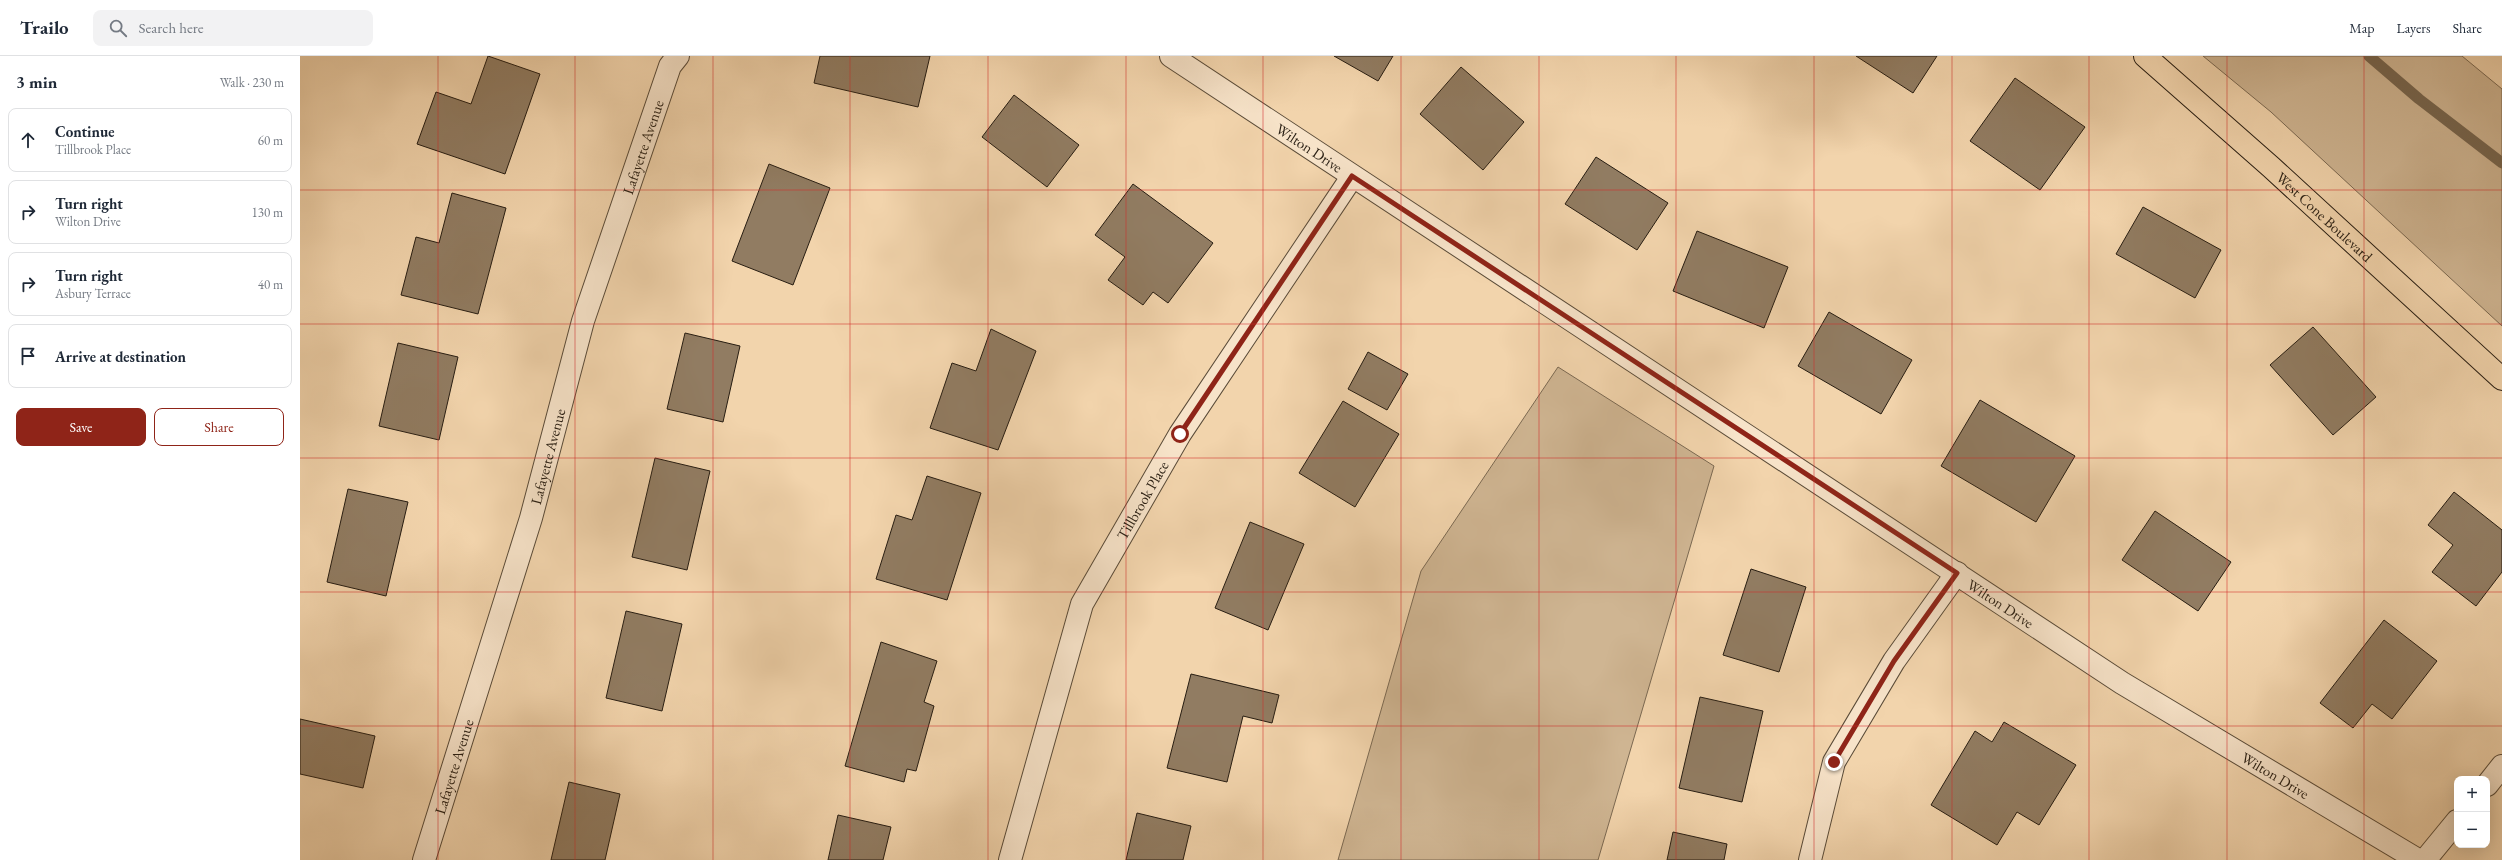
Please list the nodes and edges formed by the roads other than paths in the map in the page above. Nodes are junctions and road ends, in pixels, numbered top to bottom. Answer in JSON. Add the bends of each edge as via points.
{"nodes":[{"id":1,"x":678,"y":56,"type":"edge"},
{"id":2,"x":1171,"y":56,"type":"edge"},
{"id":3,"x":2145,"y":56,"type":"edge"},
{"id":4,"x":1352,"y":176,"type":"junction"},
{"id":5,"x":2502,"y":379,"type":"edge"},
{"id":6,"x":1957,"y":573,"type":"junction"},
{"id":7,"x":2502,"y":766,"type":"edge"},
{"id":8,"x":2490,"y":781,"type":"edge"},
{"id":9,"x":2454,"y":825,"type":"edge"},
{"id":10,"x":424,"y":860,"type":"edge"},
{"id":11,"x":1010,"y":860,"type":"edge"},
{"id":12,"x":1810,"y":860,"type":"edge"},
{"id":13,"x":2418,"y":860,"type":"edge"},
{"id":14,"x":2425,"y":860,"type":"edge"}],
"edges":[{"from":1,"to":10,"type":"street","name":"Lafayette Avenue","via":[[670,66],[583,321],[531,518]]},
{"from":2,"to":4,"type":"street","name":"Wilton Drive"},
{"from":3,"to":5,"type":"main road","name":"West Cone Boulevard","via":[[2271,167]]},
{"from":4,"to":6,"type":"street","name":"Wilton Drive"},
{"from":4,"to":11,"type":"street","name":"Tillbrook Place","via":[[1180,434],[1082,604]]},
{"from":6,"to":12,"type":"street","via":[[1894,661],[1834,762]]},
{"from":6,"to":13,"type":"street","name":"Wilton Drive","via":[[2122,683]]},
{"from":7,"to":8,"type":"street"},
{"from":9,"to":14,"type":"street"}]}
